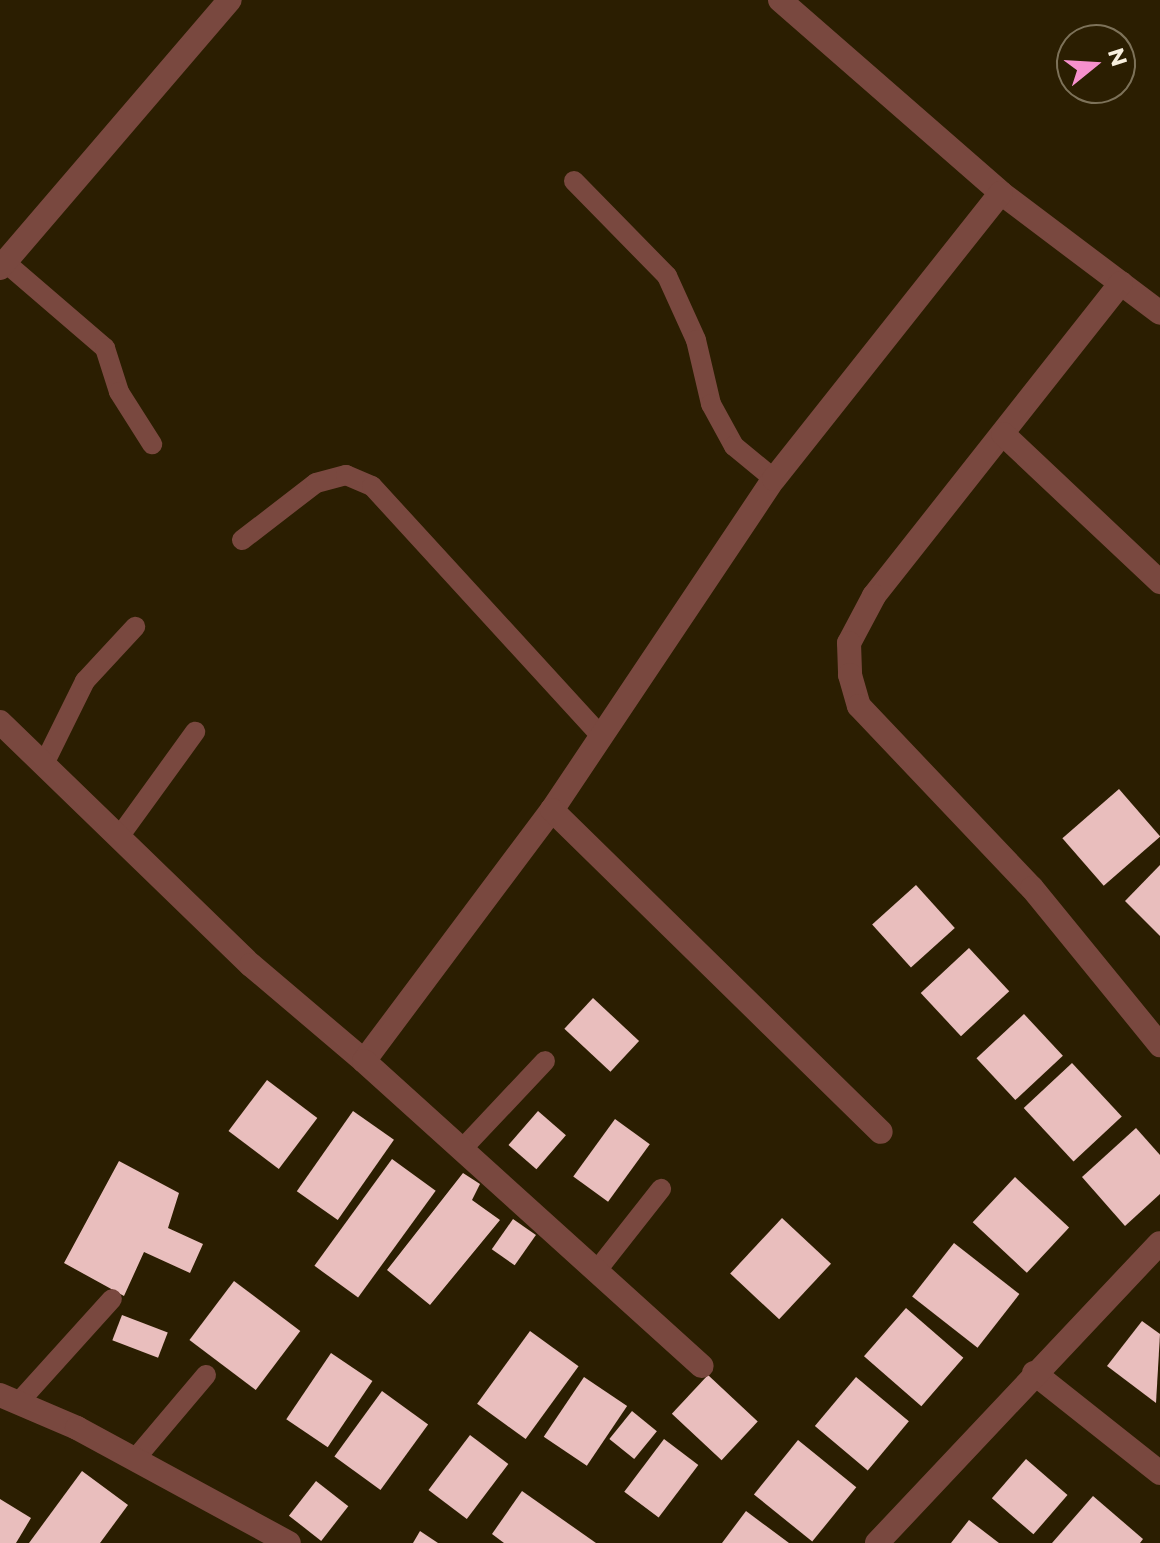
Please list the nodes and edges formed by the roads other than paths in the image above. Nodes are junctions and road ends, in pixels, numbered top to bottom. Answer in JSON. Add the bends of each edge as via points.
{"nodes":[{"id":1,"x":230,"y":0,"type":"edge"},
{"id":2,"x":780,"y":0,"type":"edge"},
{"id":3,"x":574,"y":181,"type":"dead end"},
{"id":4,"x":1001,"y":193,"type":"junction"},
{"id":5,"x":2,"y":265,"type":"edge"},
{"id":6,"x":1121,"y":283,"type":"junction"},
{"id":7,"x":1160,"y":313,"type":"edge"},
{"id":8,"x":1003,"y":434,"type":"junction"},
{"id":9,"x":152,"y":444,"type":"dead end"},
{"id":10,"x":774,"y":479,"type":"junction"},
{"id":11,"x":242,"y":540,"type":"dead end"},
{"id":12,"x":1160,"y":582,"type":"edge"},
{"id":13,"x":135,"y":627,"type":"dead end"},
{"id":14,"x":0,"y":722,"type":"edge"},
{"id":15,"x":195,"y":732,"type":"dead end"},
{"id":16,"x":600,"y":735,"type":"junction"},
{"id":17,"x":44,"y":764,"type":"junction"},
{"id":18,"x":552,"y":810,"type":"junction"},
{"id":19,"x":119,"y":837,"type":"junction"},
{"id":20,"x":1160,"y":1045,"type":"edge"},
{"id":21,"x":364,"y":1061,"type":"junction"},
{"id":22,"x":545,"y":1061,"type":"dead end"},
{"id":23,"x":881,"y":1132,"type":"dead end"},
{"id":24,"x":464,"y":1147,"type":"junction"},
{"id":25,"x":661,"y":1189,"type":"dead end"},
{"id":26,"x":1160,"y":1243,"type":"edge"},
{"id":27,"x":598,"y":1269,"type":"junction"},
{"id":28,"x":112,"y":1299,"type":"dead end"},
{"id":29,"x":702,"y":1366,"type":"dead end"},
{"id":30,"x":1034,"y":1373,"type":"junction"},
{"id":31,"x":206,"y":1375,"type":"dead end"},
{"id":32,"x":9,"y":1399,"type":"edge"},
{"id":33,"x":135,"y":1459,"type":"junction"},
{"id":34,"x":1160,"y":1473,"type":"edge"},
{"id":35,"x":289,"y":1543,"type":"edge"},
{"id":36,"x":877,"y":1543,"type":"edge"}],
"edges":[{"from":1,"to":5,"type":"street"},
{"from":2,"to":4,"type":"street"},
{"from":3,"to":10,"type":"lane","via":[[667,276],[696,340],[711,404],[734,446]]},
{"from":4,"to":6,"type":"street"},
{"from":4,"to":10,"type":"street"},
{"from":5,"to":9,"type":"lane","via":[[105,348],[119,392]]},
{"from":6,"to":7,"type":"street"},
{"from":6,"to":8,"type":"street"},
{"from":8,"to":12,"type":"street"},
{"from":8,"to":20,"type":"street","via":[[874,596],[849,643],[850,675],[859,706],[1032,888]]},
{"from":10,"to":16,"type":"street"},
{"from":11,"to":16,"type":"lane","via":[[316,483],[346,475],[372,486]]},
{"from":13,"to":17,"type":"lane","via":[[85,681]]},
{"from":14,"to":17,"type":"street"},
{"from":15,"to":19,"type":"lane"},
{"from":16,"to":18,"type":"street"},
{"from":17,"to":19,"type":"street"},
{"from":18,"to":21,"type":"street"},
{"from":18,"to":23,"type":"street"},
{"from":19,"to":21,"type":"street","via":[[323,1032]]},
{"from":21,"to":24,"type":"street"},
{"from":22,"to":24,"type":"lane"},
{"from":24,"to":27,"type":"street"},
{"from":25,"to":27,"type":"lane"},
{"from":26,"to":30,"type":"street"},
{"from":27,"to":29,"type":"street"},
{"from":28,"to":32,"type":"lane"},
{"from":30,"to":34,"type":"street"},
{"from":30,"to":36,"type":"street"},
{"from":31,"to":33,"type":"lane"},
{"from":32,"to":33,"type":"street"},
{"from":33,"to":35,"type":"street"}]}
